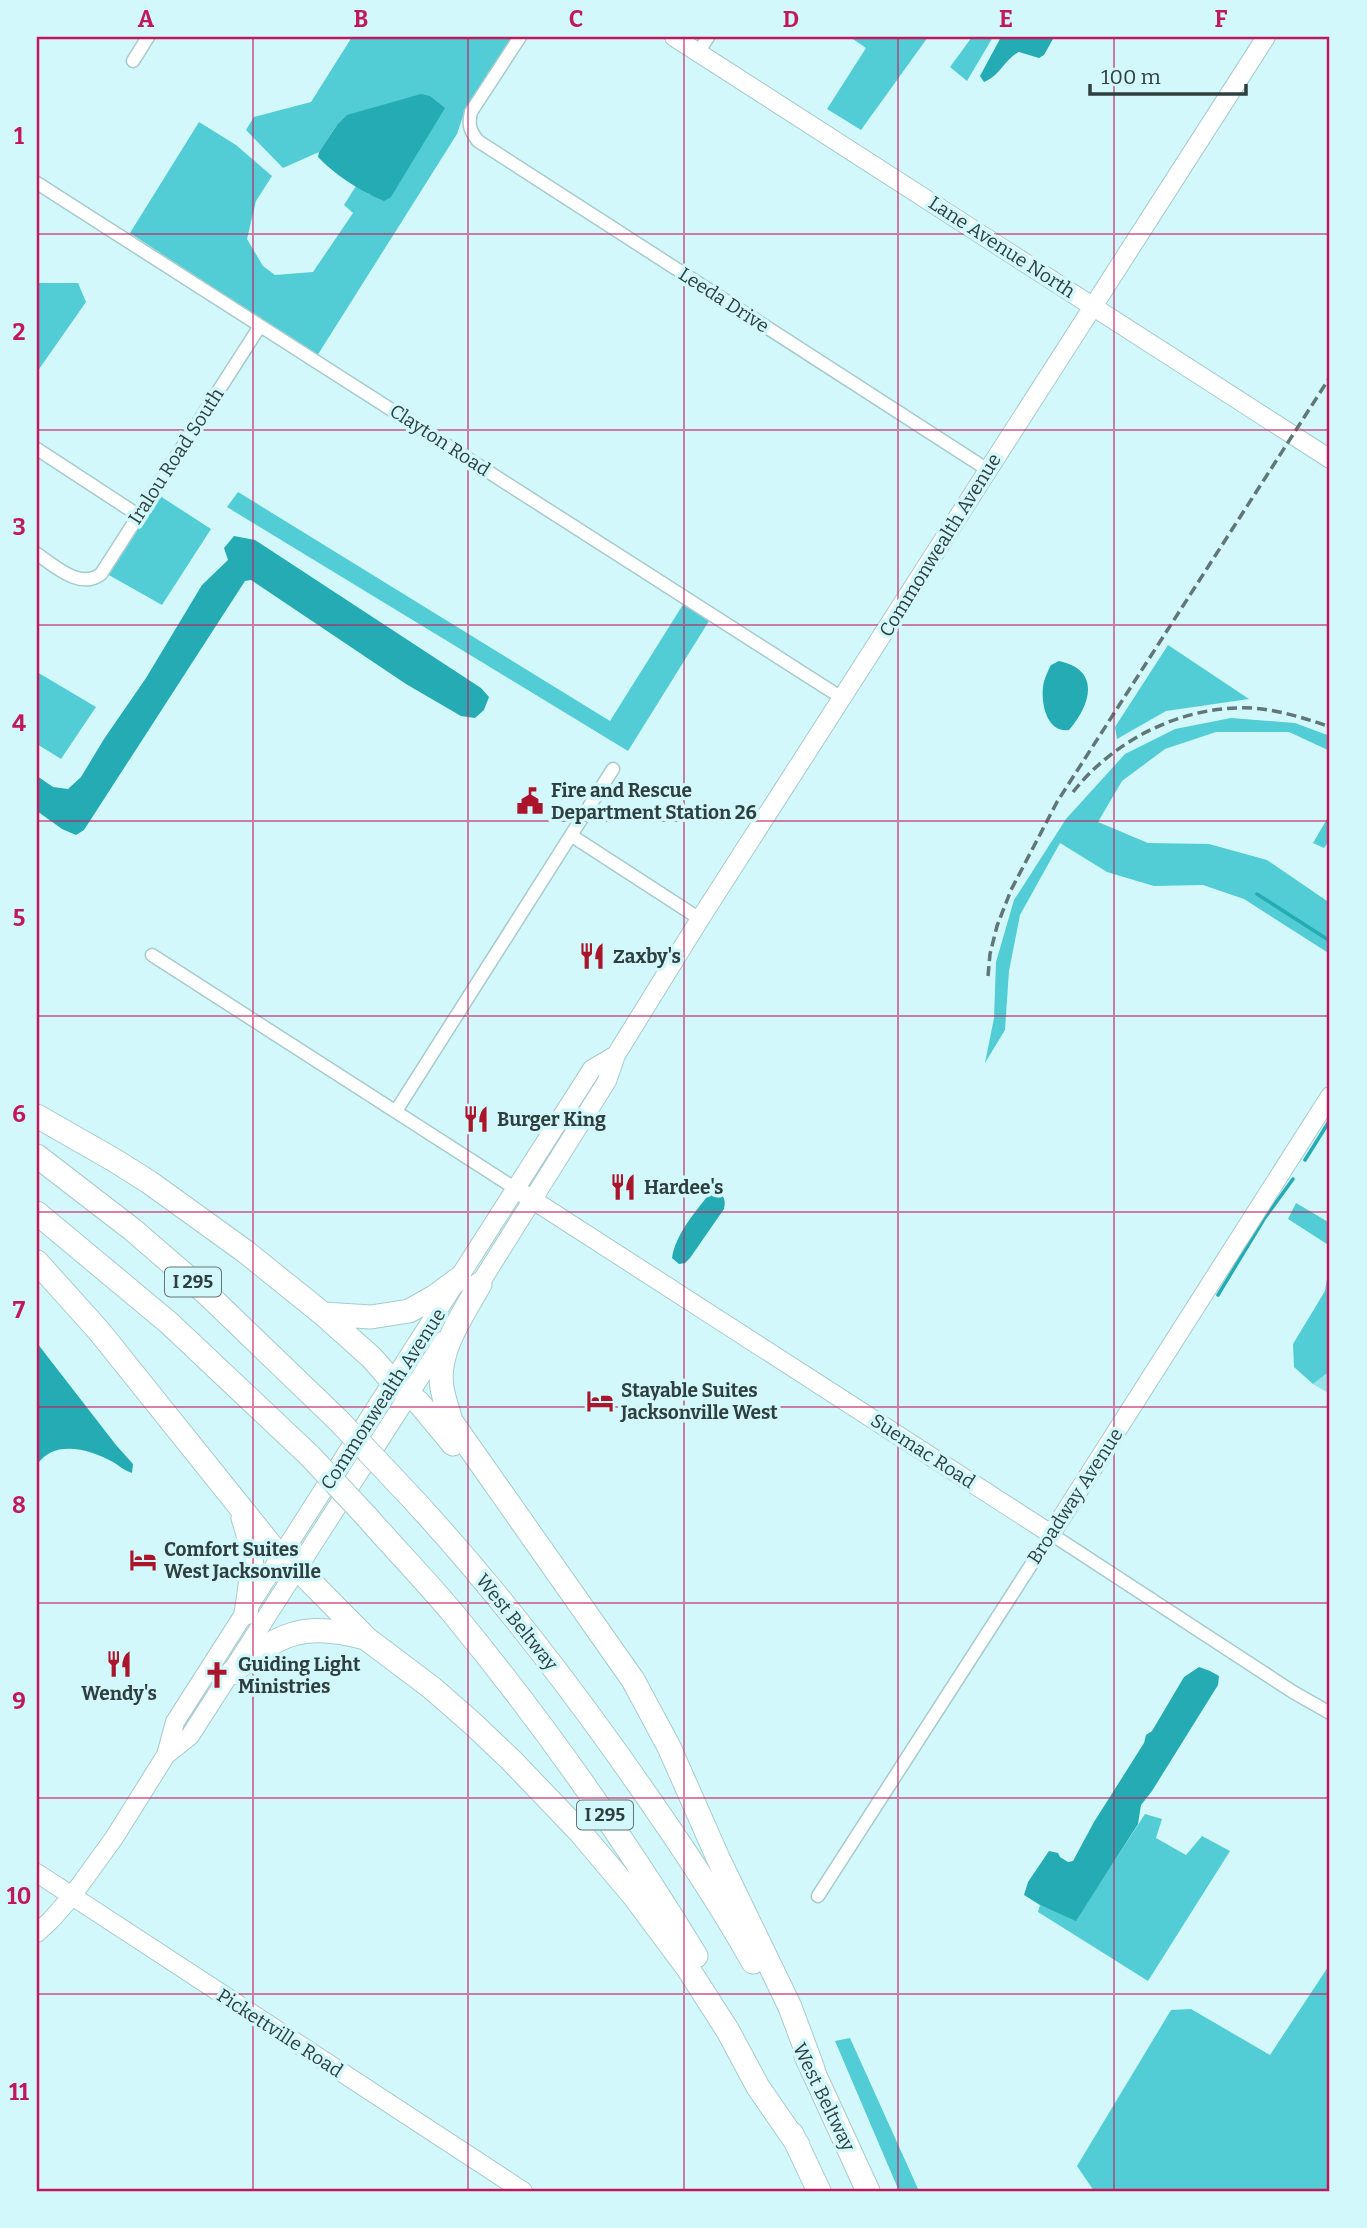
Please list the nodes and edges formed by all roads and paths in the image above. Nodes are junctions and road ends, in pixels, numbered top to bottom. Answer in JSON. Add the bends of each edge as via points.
{"nodes":[{"id":1,"x":148,"y":37,"type":"edge"},
{"id":2,"x":520,"y":37,"type":"edge"},
{"id":3,"x":674,"y":37,"type":"edge"},
{"id":4,"x":1266,"y":37,"type":"edge"},
{"id":5,"x":703,"y":45,"type":"edge"},
{"id":6,"x":133,"y":61,"type":"dead end"},
{"id":7,"x":37,"y":183,"type":"edge"},
{"id":8,"x":1093,"y":305,"type":"junction"},
{"id":9,"x":260,"y":326,"type":"junction"},
{"id":10,"x":37,"y":449,"type":"edge"},
{"id":11,"x":1330,"y":459,"type":"edge"},
{"id":12,"x":988,"y":470,"type":"junction"},
{"id":13,"x":138,"y":514,"type":"junction"},
{"id":14,"x":37,"y":554,"type":"edge"},
{"id":15,"x":842,"y":698,"type":"junction"},
{"id":16,"x":613,"y":769,"type":"dead end"},
{"id":17,"x":572,"y":836,"type":"junction"},
{"id":18,"x":700,"y":919,"type":"junction"},
{"id":19,"x":152,"y":954,"type":"dead end"},
{"id":20,"x":616,"y":1055,"type":"junction"},
{"id":21,"x":1330,"y":1096,"type":"edge"},
{"id":22,"x":396,"y":1111,"type":"junction"},
{"id":23,"x":37,"y":1116,"type":"edge"},
{"id":24,"x":37,"y":1156,"type":"edge"},
{"id":25,"x":516,"y":1189,"type":"junction"},
{"id":26,"x":533,"y":1200,"type":"junction"},
{"id":27,"x":37,"y":1213,"type":"edge"},
{"id":28,"x":37,"y":1262,"type":"edge"},
{"id":29,"x":470,"y":1281,"type":"junction"},
{"id":30,"x":323,"y":1314,"type":"junction"},
{"id":31,"x":401,"y":1389,"type":"junction"},
{"id":32,"x":238,"y":1505,"type":"junction"},
{"id":33,"x":1051,"y":1534,"type":"junction"},
{"id":34,"x":549,"y":1560,"type":"junction"},
{"id":35,"x":290,"y":1562,"type":"junction"},
{"id":36,"x":246,"y":1613,"type":"junction"},
{"id":37,"x":367,"y":1639,"type":"junction"},
{"id":38,"x":232,"y":1673,"type":"junction"},
{"id":39,"x":1330,"y":1713,"type":"edge"},
{"id":40,"x":166,"y":1755,"type":"junction"},
{"id":41,"x":37,"y":1873,"type":"edge"},
{"id":42,"x":72,"y":1896,"type":"junction"},
{"id":43,"x":818,"y":1896,"type":"dead end"},
{"id":44,"x":37,"y":1933,"type":"edge"},
{"id":45,"x":813,"y":2069,"type":"junction"},
{"id":46,"x":798,"y":2145,"type":"junction"},
{"id":47,"x":523,"y":2191,"type":"edge"},
{"id":48,"x":819,"y":2191,"type":"edge"},
{"id":49,"x":868,"y":2191,"type":"edge"}],
"edges":[{"from":1,"to":6,"type":"street"},
{"from":2,"to":12,"type":"street","name":"Leeda Drive","via":[[471,112],[471,132],[478,141]]},
{"from":3,"to":5,"type":"main road","name":"Lane Avenue North"},
{"from":4,"to":8,"type":"main road","name":"Commonwealth Avenue"},
{"from":5,"to":8,"type":"main road","name":"Lane Avenue North"},
{"from":7,"to":9,"type":"street","name":"Clayton Road"},
{"from":8,"to":11,"type":"main road","name":"Lane Avenue North"},
{"from":8,"to":12,"type":"main road","name":"Commonwealth Avenue"},
{"from":9,"to":13,"type":"street","name":"Iralou Road South"},
{"from":9,"to":15,"type":"street","name":"Clayton Road"},
{"from":10,"to":13,"type":"street"},
{"from":12,"to":15,"type":"main road","name":"Commonwealth Avenue"},
{"from":13,"to":14,"type":"street","name":"Iralou Road South","via":[[101,574],[88,580],[78,580]]},
{"from":15,"to":18,"type":"main road","name":"Commonwealth Avenue"},
{"from":16,"to":17,"type":"street"},
{"from":17,"to":18,"type":"street"},
{"from":17,"to":22,"type":"street"},
{"from":18,"to":20,"type":"main road","name":"Commonwealth Avenue"},
{"from":19,"to":22,"type":"street"},
{"from":20,"to":25,"type":"main road","name":"Commonwealth Avenue","via":[[592,1069]]},
{"from":20,"to":26,"type":"main road","name":"Commonwealth Avenue","via":[[607,1081]]},
{"from":21,"to":33,"type":"main road","name":"Broadway Avenue"},
{"from":22,"to":25,"type":"street"},
{"from":23,"to":30,"type":"highway","via":[[149,1182]]},
{"from":24,"to":45,"type":"highway","name":"West Beltway","number":"I 295","bridge":true,"via":[[206,1293],[339,1421],[468,1562],[631,1773],[735,1931]]},
{"from":25,"to":26,"type":"main road","name":"Suemac Road"},
{"from":25,"to":29,"type":"main road","name":"Commonwealth Avenue"},
{"from":26,"to":29,"type":"main road","name":"Commonwealth Avenue"},
{"from":26,"to":33,"type":"main road","name":"Suemac Road"},
{"from":27,"to":46,"type":"highway","number":"I 295","bridge":true,"via":[[169,1323],[310,1456],[451,1612],[540,1724],[667,1909]]},
{"from":28,"to":32,"type":"highway","via":[[99,1331]]},
{"from":29,"to":30,"type":"highway","via":[[409,1311],[371,1317]]},
{"from":29,"to":31,"type":"main road","name":"Commonwealth Avenue"},
{"from":29,"to":34,"type":"highway","via":[[442,1369],[451,1421]]},
{"from":30,"to":31,"type":"highway"},
{"from":31,"to":34,"type":"highway","via":[[432,1418]]},
{"from":31,"to":35,"type":"main road","name":"Commonwealth Avenue"},
{"from":32,"to":35,"type":"highway"},
{"from":32,"to":36,"type":"highway","via":[[251,1540]]},
{"from":33,"to":39,"type":"street","name":"Suemac Road"},
{"from":33,"to":43,"type":"street","name":"Broadway Avenue"},
{"from":34,"to":45,"type":"highway","via":[[633,1680],[669,1747],[790,2007]]},
{"from":35,"to":36,"type":"main road","name":"Commonwealth Avenue"},
{"from":35,"to":37,"type":"highway"},
{"from":35,"to":38,"type":"main road","name":"Commonwealth Avenue"},
{"from":36,"to":40,"type":"main road","name":"Commonwealth Avenue","via":[[175,1722]]},
{"from":37,"to":38,"type":"highway","via":[[338,1630],[308,1630],[272,1642]]},
{"from":37,"to":46,"type":"highway","via":[[432,1688],[580,1832],[687,1967]]},
{"from":38,"to":40,"type":"main road","name":"Commonwealth Avenue","via":[[190,1735]]},
{"from":40,"to":42,"type":"main road","name":"Commonwealth Avenue"},
{"from":41,"to":42,"type":"main road","name":"Pickettville Road"},
{"from":42,"to":44,"type":"main road","name":"Commonwealth Avenue"},
{"from":42,"to":47,"type":"main road","name":"Pickettville Road"},
{"from":45,"to":49,"type":"highway","name":"West Beltway","number":"I 295"},
{"from":46,"to":48,"type":"highway","number":"I 295"}]}
